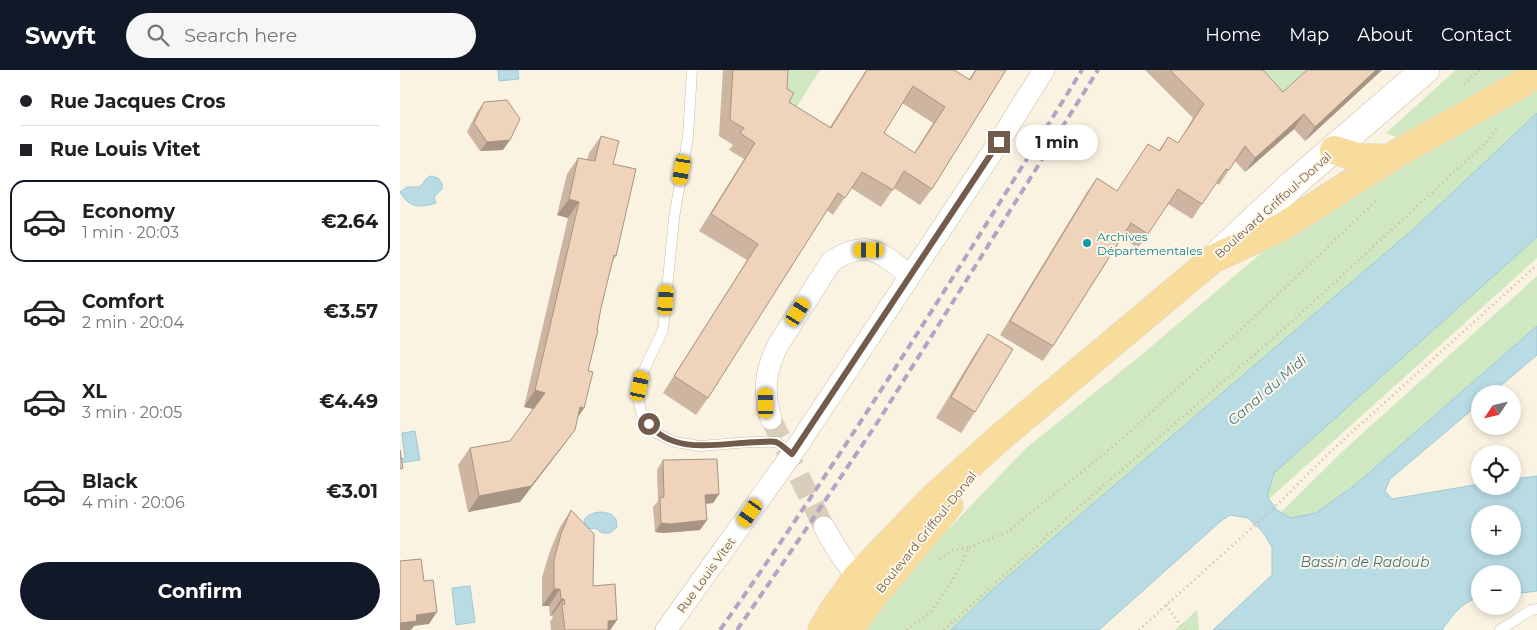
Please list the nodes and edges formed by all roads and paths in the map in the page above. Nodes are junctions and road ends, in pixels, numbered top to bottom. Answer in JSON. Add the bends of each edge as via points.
{"nodes":[{"id":1,"x":692,"y":70,"type":"edge"},
{"id":2,"x":1044,"y":70,"type":"edge"},
{"id":3,"x":1425,"y":70,"type":"edge"},
{"id":4,"x":1537,"y":75,"type":"edge"},
{"id":5,"x":1498,"y":127,"type":"dead end"},
{"id":6,"x":1334,"y":150,"type":"junction"},
{"id":7,"x":1390,"y":158,"type":"junction"},
{"id":8,"x":1380,"y":197,"type":"dead end"},
{"id":9,"x":1213,"y":259,"type":"junction"},
{"id":10,"x":1537,"y":266,"type":"edge"},
{"id":11,"x":909,"y":276,"type":"junction"},
{"id":12,"x":771,"y":419,"type":"tunnel mouth"},
{"id":13,"x":792,"y":454,"type":"junction"},
{"id":14,"x":824,"y":527,"type":"tunnel mouth"},
{"id":15,"x":867,"y":585,"type":"junction"},
{"id":16,"x":1166,"y":605,"type":"junction"},
{"id":17,"x":1537,"y":609,"type":"edge"},
{"id":18,"x":666,"y":630,"type":"edge"},
{"id":19,"x":822,"y":630,"type":"edge"},
{"id":20,"x":849,"y":630,"type":"edge"},
{"id":21,"x":907,"y":630,"type":"edge"},
{"id":22,"x":944,"y":630,"type":"edge"},
{"id":23,"x":1139,"y":630,"type":"edge"},
{"id":24,"x":1184,"y":630,"type":"edge"},
{"id":25,"x":1500,"y":630,"type":"edge"}],
"edges":[{"from":1,"to":13,"type":"lane","via":[[688,137],[674,218],[663,330],[642,374],[638,398],[642,416],[656,433],[675,442],[700,446],[777,442]]},
{"from":2,"to":11,"type":"street","name":"Rue Louis Vitet"},
{"from":3,"to":6,"type":"main road","name":"Boulevard Griffoul-Dorval"},
{"from":4,"to":7,"type":"main road"},
{"from":5,"to":22,"type":"path","via":[[1489,140],[1341,277]]},
{"from":6,"to":7,"type":"main road","via":[[1361,158]]},
{"from":6,"to":9,"type":"main road","name":"Boulevard Griffoul-Dorval"},
{"from":7,"to":9,"type":"main road","via":[[1282,227]]},
{"from":8,"to":21,"type":"path","via":[[1115,445],[1007,532],[970,548],[930,612]]},
{"from":9,"to":15,"type":"main road","name":"Boulevard Griffoul-Dorval","via":[[932,498]]},
{"from":10,"to":16,"type":"path"},
{"from":11,"to":12,"type":"street","via":[[891,260],[869,250],[856,250],[831,262],[771,358],[766,388]]},
{"from":11,"to":13,"type":"street","name":"Rue Louis Vitet"},
{"from":13,"to":18,"type":"street","name":"Rue Louis Vitet"},
{"from":14,"to":15,"type":"street","via":[[843,561]]},
{"from":15,"to":19,"type":"main road","name":"Boulevard Griffoul-Dorval","via":[[833,611]]},
{"from":15,"to":20,"type":"main road","name":"Boulevard Griffoul-Dorval"},
{"from":16,"to":23,"type":"path"},
{"from":16,"to":24,"type":"path"},
{"from":17,"to":25,"type":"lane"}]}
